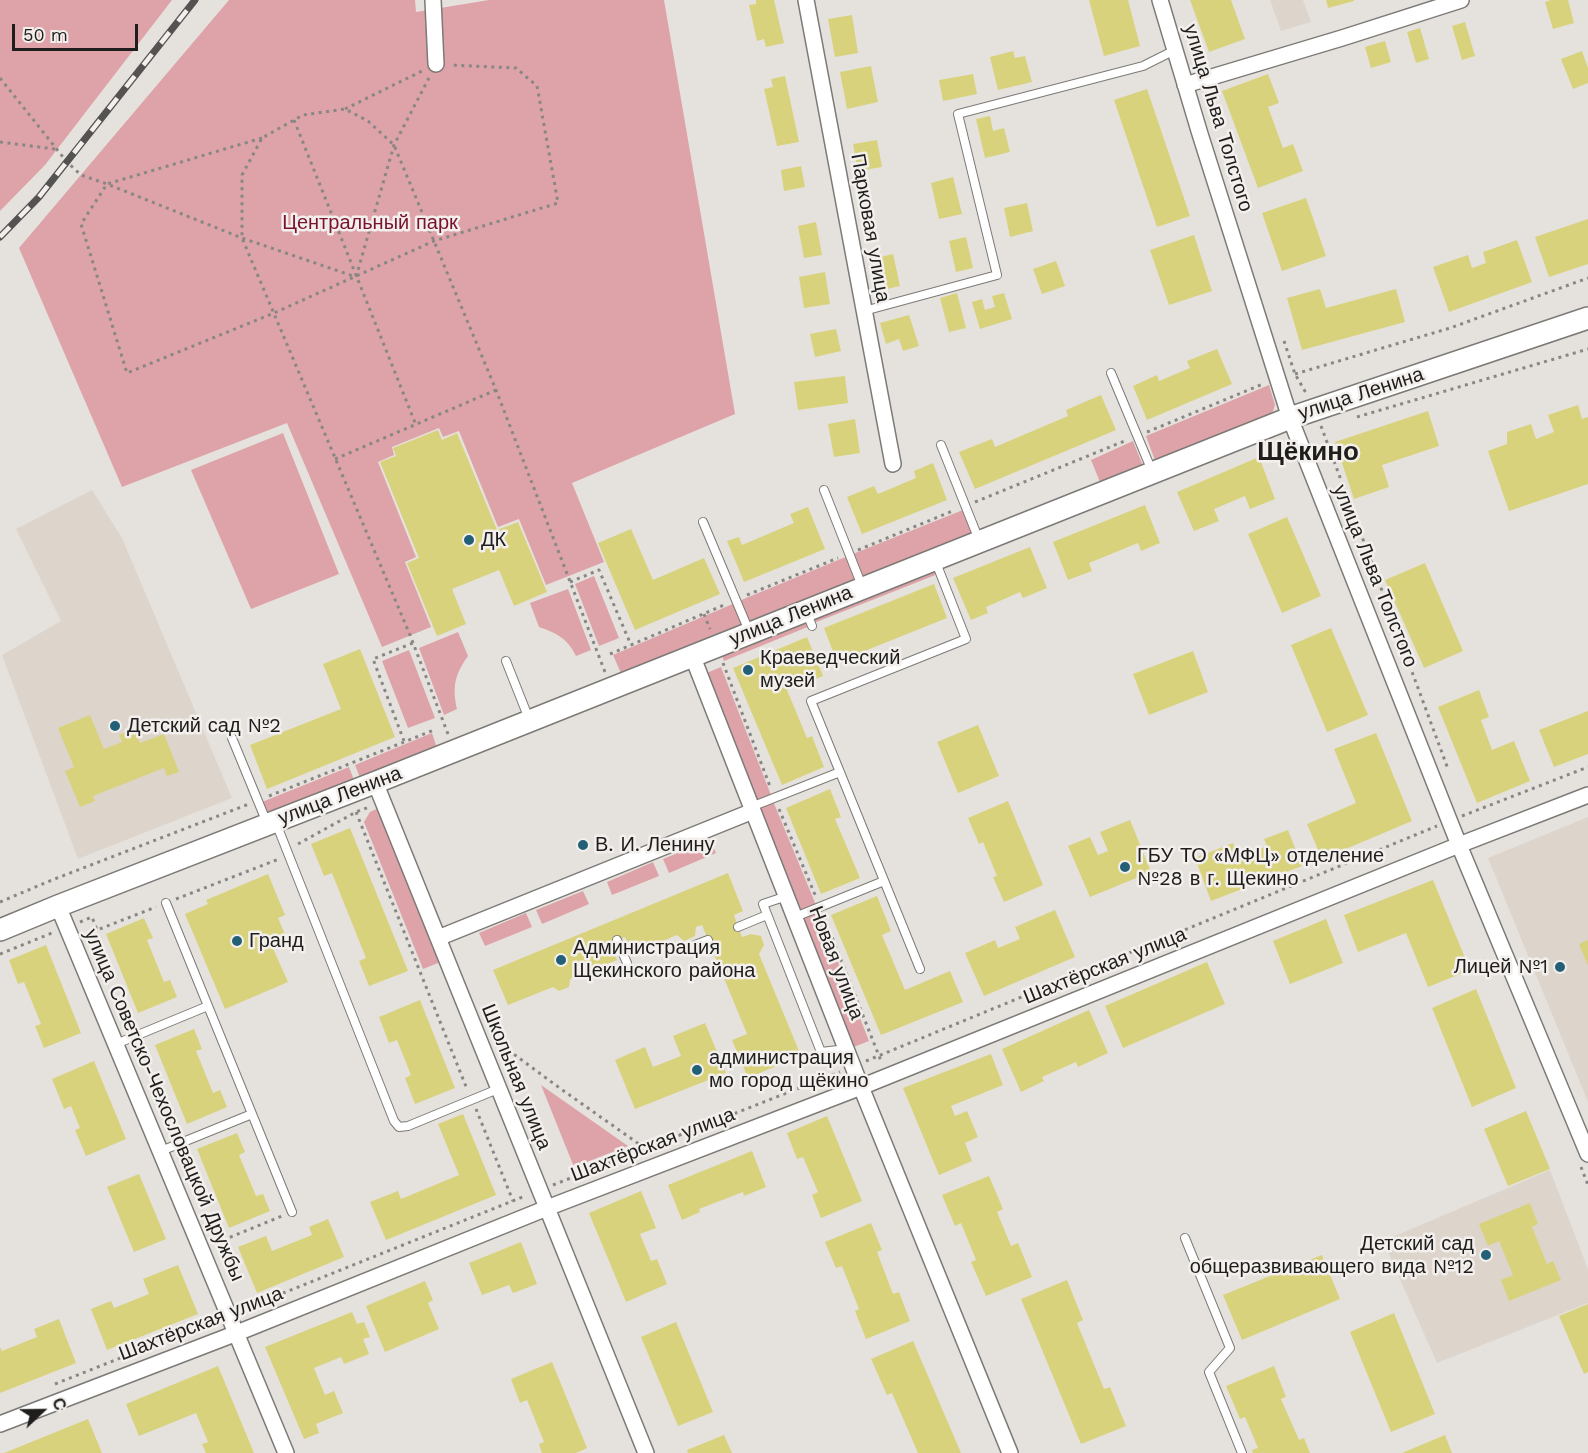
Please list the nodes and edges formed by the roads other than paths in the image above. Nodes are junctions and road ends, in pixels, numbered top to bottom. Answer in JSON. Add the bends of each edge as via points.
{"nodes":[{"id":1,"x":433,"y":0,"type":"edge"},
{"id":2,"x":806,"y":0,"type":"edge"},
{"id":3,"x":1160,"y":0,"type":"edge"},
{"id":4,"x":1461,"y":0,"type":"edge"},
{"id":5,"x":1175,"y":50,"type":"junction"},
{"id":6,"x":436,"y":64,"type":"road end"},
{"id":7,"x":1185,"y":85,"type":"junction"},
{"id":8,"x":864,"y":312,"type":"junction"},
{"id":9,"x":1588,"y":318,"type":"edge"},
{"id":10,"x":1111,"y":374,"type":"dead end"},
{"id":11,"x":1293,"y":426,"type":"junction"},
{"id":12,"x":941,"y":445,"type":"dead end"},
{"id":13,"x":892,"y":464,"type":"dead end"},
{"id":14,"x":1153,"y":472,"type":"junction"},
{"id":15,"x":824,"y":489,"type":"dead end"},
{"id":16,"x":703,"y":522,"type":"dead end"},
{"id":17,"x":979,"y":541,"type":"junction"},
{"id":18,"x":934,"y":559,"type":"junction"},
{"id":19,"x":863,"y":588,"type":"junction"},
{"id":20,"x":750,"y":633,"type":"junction"},
{"id":21,"x":506,"y":661,"type":"dead end"},
{"id":22,"x":696,"y":664,"type":"junction"},
{"id":23,"x":529,"y":720,"type":"junction"},
{"id":24,"x":232,"y":738,"type":"dead end"},
{"id":25,"x":840,"y":772,"type":"junction"},
{"id":26,"x":379,"y":792,"type":"junction"},
{"id":27,"x":1588,"y":795,"type":"edge"},
{"id":28,"x":752,"y":809,"type":"junction"},
{"id":29,"x":271,"y":823,"type":"junction"},
{"id":30,"x":1459,"y":846,"type":"junction"},
{"id":31,"x":884,"y":881,"type":"junction"},
{"id":32,"x":787,"y":896,"type":"junction"},
{"id":33,"x":166,"y":903,"type":"road end"},
{"id":34,"x":58,"y":906,"type":"junction"},
{"id":35,"x":767,"y":915,"type":"junction"},
{"id":36,"x":795,"y":917,"type":"junction"},
{"id":37,"x":738,"y":927,"type":"dead end"},
{"id":38,"x":0,"y":930,"type":"edge"},
{"id":39,"x":438,"y":938,"type":"junction"},
{"id":40,"x":617,"y":940,"type":"dead end"},
{"id":41,"x":708,"y":940,"type":"dead end"},
{"id":42,"x":695,"y":945,"type":"dead end"},
{"id":43,"x":627,"y":963,"type":"dead end"},
{"id":44,"x":920,"y":969,"type":"dead end"},
{"id":45,"x":208,"y":1006,"type":"junction"},
{"id":46,"x":116,"y":1044,"type":"junction"},
{"id":47,"x":847,"y":1049,"type":"junction"},
{"id":48,"x":861,"y":1087,"type":"junction"},
{"id":49,"x":498,"y":1089,"type":"junction"},
{"id":50,"x":252,"y":1114,"type":"junction"},
{"id":51,"x":161,"y":1151,"type":"junction"},
{"id":52,"x":1588,"y":1154,"type":"edge"},
{"id":53,"x":547,"y":1208,"type":"junction"},
{"id":54,"x":292,"y":1212,"type":"road end"},
{"id":55,"x":1185,"y":1238,"type":"dead end"},
{"id":56,"x":237,"y":1333,"type":"junction"},
{"id":57,"x":0,"y":1424,"type":"edge"},
{"id":58,"x":286,"y":1453,"type":"edge"},
{"id":59,"x":646,"y":1453,"type":"edge"},
{"id":60,"x":1010,"y":1453,"type":"edge"},
{"id":61,"x":1242,"y":1453,"type":"edge"}],
"edges":[{"from":1,"to":6,"type":"street"},
{"from":2,"to":8,"type":"street","name":"Парковая улица"},
{"from":3,"to":5,"type":"street","name":"улица Льва Толстого"},
{"from":4,"to":7,"type":"street"},
{"from":5,"to":7,"type":"street","name":"улица Льва Толстого"},
{"from":5,"to":8,"type":"lane","via":[[1143,66],[958,114],[997,275]]},
{"from":7,"to":11,"type":"street","name":"улица Льва Толстого"},
{"from":8,"to":13,"type":"street","name":"Парковая улица"},
{"from":9,"to":11,"type":"street","name":"улица Ленина"},
{"from":10,"to":14,"type":"lane"},
{"from":11,"to":14,"type":"street","name":"улица Ленина"},
{"from":11,"to":30,"type":"street","name":"улица Льва Толстого"},
{"from":12,"to":17,"type":"lane"},
{"from":14,"to":17,"type":"street","name":"улица Ленина"},
{"from":15,"to":19,"type":"lane"},
{"from":16,"to":20,"type":"lane"},
{"from":17,"to":18,"type":"street","name":"улица Ленина"},
{"from":18,"to":19,"type":"street","name":"улица Ленина"},
{"from":18,"to":25,"type":"lane","via":[[966,639],[811,701]]},
{"from":19,"to":20,"type":"street","name":"улица Ленина","via":[[809,618]]},
{"from":20,"to":22,"type":"street","name":"улица Ленина","via":[[719,655]]},
{"from":21,"to":23,"type":"lane"},
{"from":22,"to":23,"type":"street","name":"улица Ленина","via":[[611,688]]},
{"from":22,"to":28,"type":"street","name":"Новая улица"},
{"from":23,"to":26,"type":"street","name":"улица Ленина","via":[[455,750]]},
{"from":24,"to":29,"type":"lane","via":[[257,800]]},
{"from":25,"to":28,"type":"lane"},
{"from":25,"to":31,"type":"lane"},
{"from":26,"to":29,"type":"street","name":"улица Ленина"},
{"from":26,"to":39,"type":"street","name":"Школьная улица"},
{"from":27,"to":30,"type":"street","name":"Шахтёрская улица"},
{"from":28,"to":32,"type":"street","name":"Новая улица"},
{"from":28,"to":39,"type":"street"},
{"from":29,"to":34,"type":"street","name":"улица Ленина"},
{"from":29,"to":49,"type":"lane","via":[[289,855],[399,1127]]},
{"from":30,"to":48,"type":"street","name":"Шахтёрская улица"},
{"from":30,"to":52,"type":"street","name":"улица Льва Толстого"},
{"from":31,"to":36,"type":"lane"},
{"from":31,"to":44,"type":"lane"},
{"from":32,"to":35,"type":"lane","via":[[763,904]]},
{"from":32,"to":36,"type":"street","name":"Новая улица"},
{"from":33,"to":45,"type":"lane"},
{"from":34,"to":38,"type":"street","name":"улица Ленина"},
{"from":34,"to":46,"type":"street","name":"улица Советско-Чехословацкой Дружбы"},
{"from":35,"to":37,"type":"lane"},
{"from":35,"to":47,"type":"lane","via":[[821,1052]]},
{"from":36,"to":47,"type":"street","name":"Новая улица"},
{"from":39,"to":49,"type":"street","name":"Школьная улица"},
{"from":40,"to":43,"type":"lane"},
{"from":41,"to":42,"type":"lane"},
{"from":45,"to":46,"type":"lane"},
{"from":45,"to":50,"type":"lane"},
{"from":46,"to":51,"type":"street","name":"улица Советско-Чехословацкой Дружбы"},
{"from":47,"to":48,"type":"street","name":"Новая улица"},
{"from":48,"to":53,"type":"street","name":"Шахтёрская улица"},
{"from":48,"to":60,"type":"street","name":"Новая улица"},
{"from":49,"to":53,"type":"street","name":"Школьная улица"},
{"from":50,"to":51,"type":"lane"},
{"from":50,"to":54,"type":"lane"},
{"from":51,"to":56,"type":"street","name":"улица Советско-Чехословацкой Дружбы"},
{"from":53,"to":56,"type":"street","name":"Шахтёрская улица"},
{"from":53,"to":59,"type":"street","name":"Школьная улица"},
{"from":55,"to":61,"type":"lane","via":[[1230,1348],[1209,1372]]},
{"from":56,"to":57,"type":"street","name":"Шахтёрская улица"},
{"from":56,"to":58,"type":"street","name":"улица Советско-Чехословацкой Дружбы"}]}
